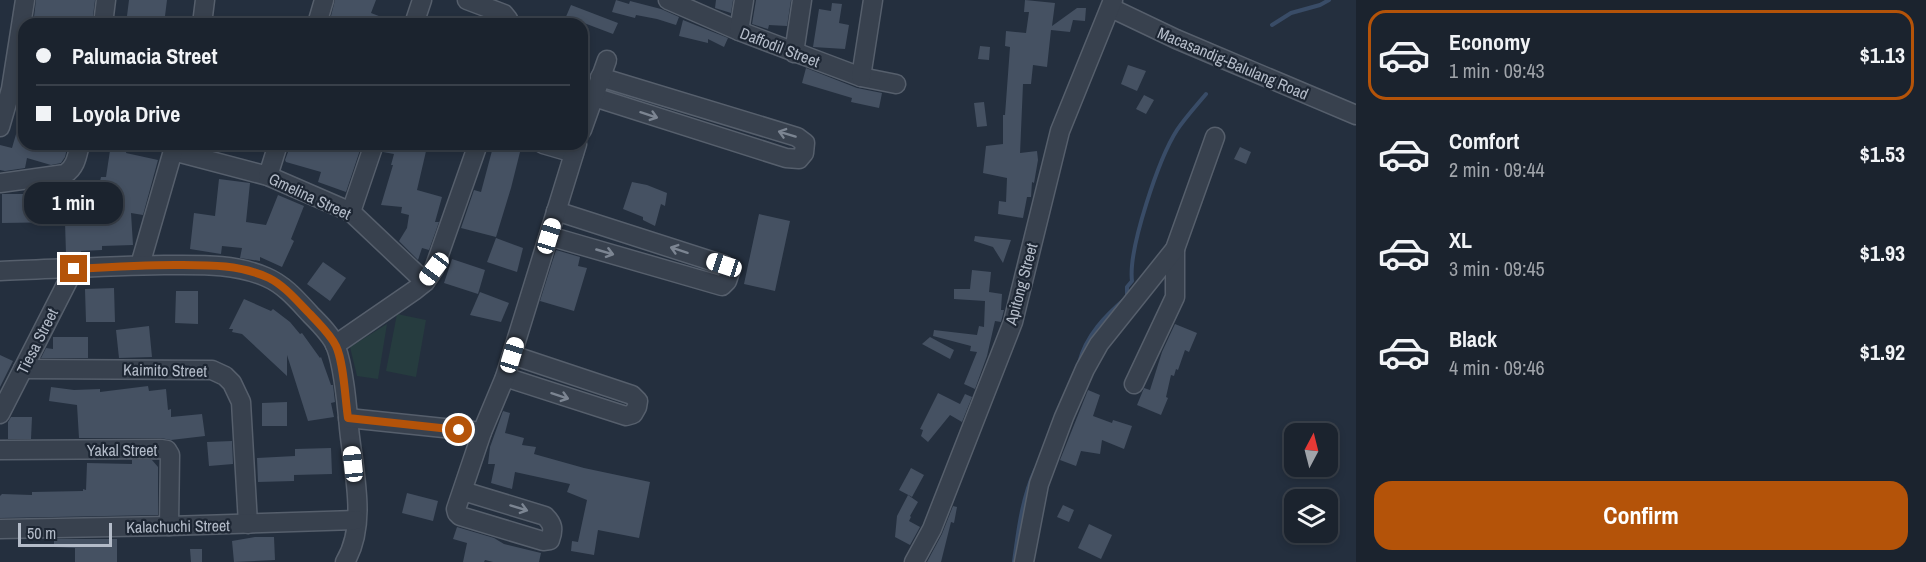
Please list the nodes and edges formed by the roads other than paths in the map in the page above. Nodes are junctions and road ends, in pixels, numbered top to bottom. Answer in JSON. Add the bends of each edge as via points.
{"nodes":[{"id":1,"x":25,"y":0,"type":"edge"},
{"id":2,"x":106,"y":0,"type":"edge"},
{"id":3,"x":205,"y":0,"type":"edge"},
{"id":4,"x":324,"y":0,"type":"edge"},
{"id":5,"x":422,"y":0,"type":"edge"},
{"id":6,"x":467,"y":0,"type":"edge"},
{"id":7,"x":668,"y":0,"type":"edge"},
{"id":8,"x":744,"y":0,"type":"edge"},
{"id":9,"x":802,"y":0,"type":"edge"},
{"id":10,"x":873,"y":0,"type":"edge"},
{"id":11,"x":1112,"y":4,"type":"edge"},
{"id":12,"x":22,"y":18,"type":"edge"},
{"id":13,"x":104,"y":18,"type":"edge"},
{"id":14,"x":202,"y":18,"type":"edge"},
{"id":15,"x":319,"y":18,"type":"edge"},
{"id":16,"x":416,"y":18,"type":"edge"},
{"id":17,"x":506,"y":18,"type":"edge"},
{"id":18,"x":740,"y":31,"type":"junction"},
{"id":19,"x":18,"y":44,"type":"edge"},
{"id":20,"x":794,"y":53,"type":"junction"},
{"id":21,"x":607,"y":60,"type":"dead end"},
{"id":22,"x":600,"y":77,"type":"junction"},
{"id":23,"x":861,"y":77,"type":"junction"},
{"id":24,"x":896,"y":84,"type":"dead end"},
{"id":25,"x":594,"y":97,"type":"junction"},
{"id":26,"x":588,"y":114,"type":"edge"},
{"id":27,"x":1356,"y":115,"type":"edge"},
{"id":28,"x":0,"y":127,"type":"edge"},
{"id":29,"x":1215,"y":138,"type":"dead end"},
{"id":30,"x":78,"y":150,"type":"edge"},
{"id":31,"x":173,"y":150,"type":"edge"},
{"id":32,"x":184,"y":150,"type":"edge"},
{"id":33,"x":276,"y":150,"type":"edge"},
{"id":34,"x":372,"y":150,"type":"edge"},
{"id":35,"x":476,"y":150,"type":"edge"},
{"id":36,"x":576,"y":150,"type":"edge"},
{"id":37,"x":268,"y":176,"type":"junction"},
{"id":38,"x":0,"y":183,"type":"edge"},
{"id":39,"x":556,"y":211,"type":"junction"},
{"id":40,"x":351,"y":212,"type":"junction"},
{"id":41,"x":549,"y":236,"type":"junction"},
{"id":42,"x":1175,"y":249,"type":"junction"},
{"id":43,"x":140,"y":266,"type":"junction"},
{"id":44,"x":74,"y":269,"type":"junction"},
{"id":45,"x":0,"y":271,"type":"edge"},
{"id":46,"x":425,"y":282,"type":"junction"},
{"id":47,"x":335,"y":345,"type":"junction"},
{"id":48,"x":512,"y":355,"type":"junction"},
{"id":49,"x":23,"y":369,"type":"junction"},
{"id":50,"x":505,"y":377,"type":"junction"},
{"id":51,"x":1134,"y":384,"type":"dead end"},
{"id":52,"x":0,"y":414,"type":"edge"},
{"id":53,"x":348,"y":418,"type":"junction"},
{"id":54,"x":482,"y":432,"type":"junction"},
{"id":55,"x":0,"y":450,"type":"edge"},
{"id":56,"x":463,"y":491,"type":"junction"},
{"id":57,"x":356,"y":520,"type":"junction"},
{"id":58,"x":248,"y":524,"type":"junction"},
{"id":59,"x":169,"y":526,"type":"junction"},
{"id":60,"x":0,"y":529,"type":"edge"},
{"id":61,"x":345,"y":562,"type":"edge"},
{"id":62,"x":914,"y":562,"type":"edge"},
{"id":63,"x":1024,"y":562,"type":"edge"}],
"edges":[{"from":1,"to":12,"type":"street"},
{"from":2,"to":13,"type":"street"},
{"from":3,"to":14,"type":"street"},
{"from":4,"to":15,"type":"street"},
{"from":5,"to":16,"type":"street"},
{"from":6,"to":17,"type":"street"},
{"from":7,"to":18,"type":"street","name":"Daffodil Street"},
{"from":8,"to":18,"type":"street"},
{"from":9,"to":20,"type":"street"},
{"from":10,"to":23,"type":"street"},
{"from":11,"to":27,"type":"street","name":"Macasandig-Balulang Road","via":[[1176,39]]},
{"from":11,"to":62,"type":"street","name":"Apitong Street","via":[[1060,131],[1013,322],[932,529]]},
{"from":18,"to":20,"type":"street","name":"Daffodil Street"},
{"from":19,"to":28,"type":"street"},
{"from":20,"to":23,"type":"street","name":"Daffodil Street"},
{"from":21,"to":22,"type":"street"},
{"from":22,"to":25,"type":"street"},
{"from":25,"to":22,"type":"street","one_way":true,"via":[[786,158],[799,159],[804,153],[805,143],[797,137]]},
{"from":23,"to":24,"type":"street","name":"Daffodil Street"},
{"from":25,"to":26,"type":"street"},
{"from":29,"to":42,"type":"street"},
{"from":30,"to":38,"type":"street","via":[[75,163],[65,174]]},
{"from":31,"to":43,"type":"street"},
{"from":32,"to":37,"type":"street","name":"Gmelina Street"},
{"from":33,"to":37,"type":"street"},
{"from":34,"to":40,"type":"street"},
{"from":35,"to":46,"type":"street","via":[[434,269]]},
{"from":36,"to":39,"type":"street"},
{"from":37,"to":40,"type":"street","name":"Gmelina Street"},
{"from":39,"to":41,"type":"street"},
{"from":41,"to":39,"type":"street","one_way":true,"via":[[722,286],[730,272],[724,265]]},
{"from":40,"to":46,"type":"street","name":"Gmelina Street"},
{"from":41,"to":48,"type":"street"},
{"from":42,"to":51,"type":"street","via":[[1175,297]]},
{"from":42,"to":63,"type":"street","via":[[1099,344],[1085,369],[1039,484]]},
{"from":43,"to":44,"type":"street"},
{"from":43,"to":47,"type":"street","via":[[215,265],[268,278],[284,288]]},
{"from":44,"to":45,"type":"street"},
{"from":44,"to":49,"type":"street","name":"Tiesa Street"},
{"from":46,"to":47,"type":"street"},
{"from":47,"to":53,"type":"street"},
{"from":48,"to":50,"type":"street"},
{"from":50,"to":48,"type":"street","one_way":true,"via":[[626,416],[637,407],[638,400],[632,395]]},
{"from":49,"to":52,"type":"street","name":"Tiesa Street"},
{"from":49,"to":58,"type":"street","name":"Kaimito Street","via":[[212,370],[225,376],[241,402]]},
{"from":50,"to":54,"type":"street"},
{"from":53,"to":54,"type":"street"},
{"from":53,"to":57,"type":"street"},
{"from":54,"to":56,"type":"street"},
{"from":55,"to":59,"type":"street","name":"Yakal Street","via":[[166,450],[170,454]]},
{"from":56,"to":56,"type":"street","one_way":true,"via":[[545,516],[552,523],[550,540],[543,542],[460,516],[456,509]]},
{"from":57,"to":58,"type":"street","name":"Kalachuchi Street"},
{"from":57,"to":61,"type":"street"},
{"from":58,"to":59,"type":"street","name":"Kalachuchi Street"},
{"from":59,"to":60,"type":"street","name":"Kalachuchi Street"}]}
